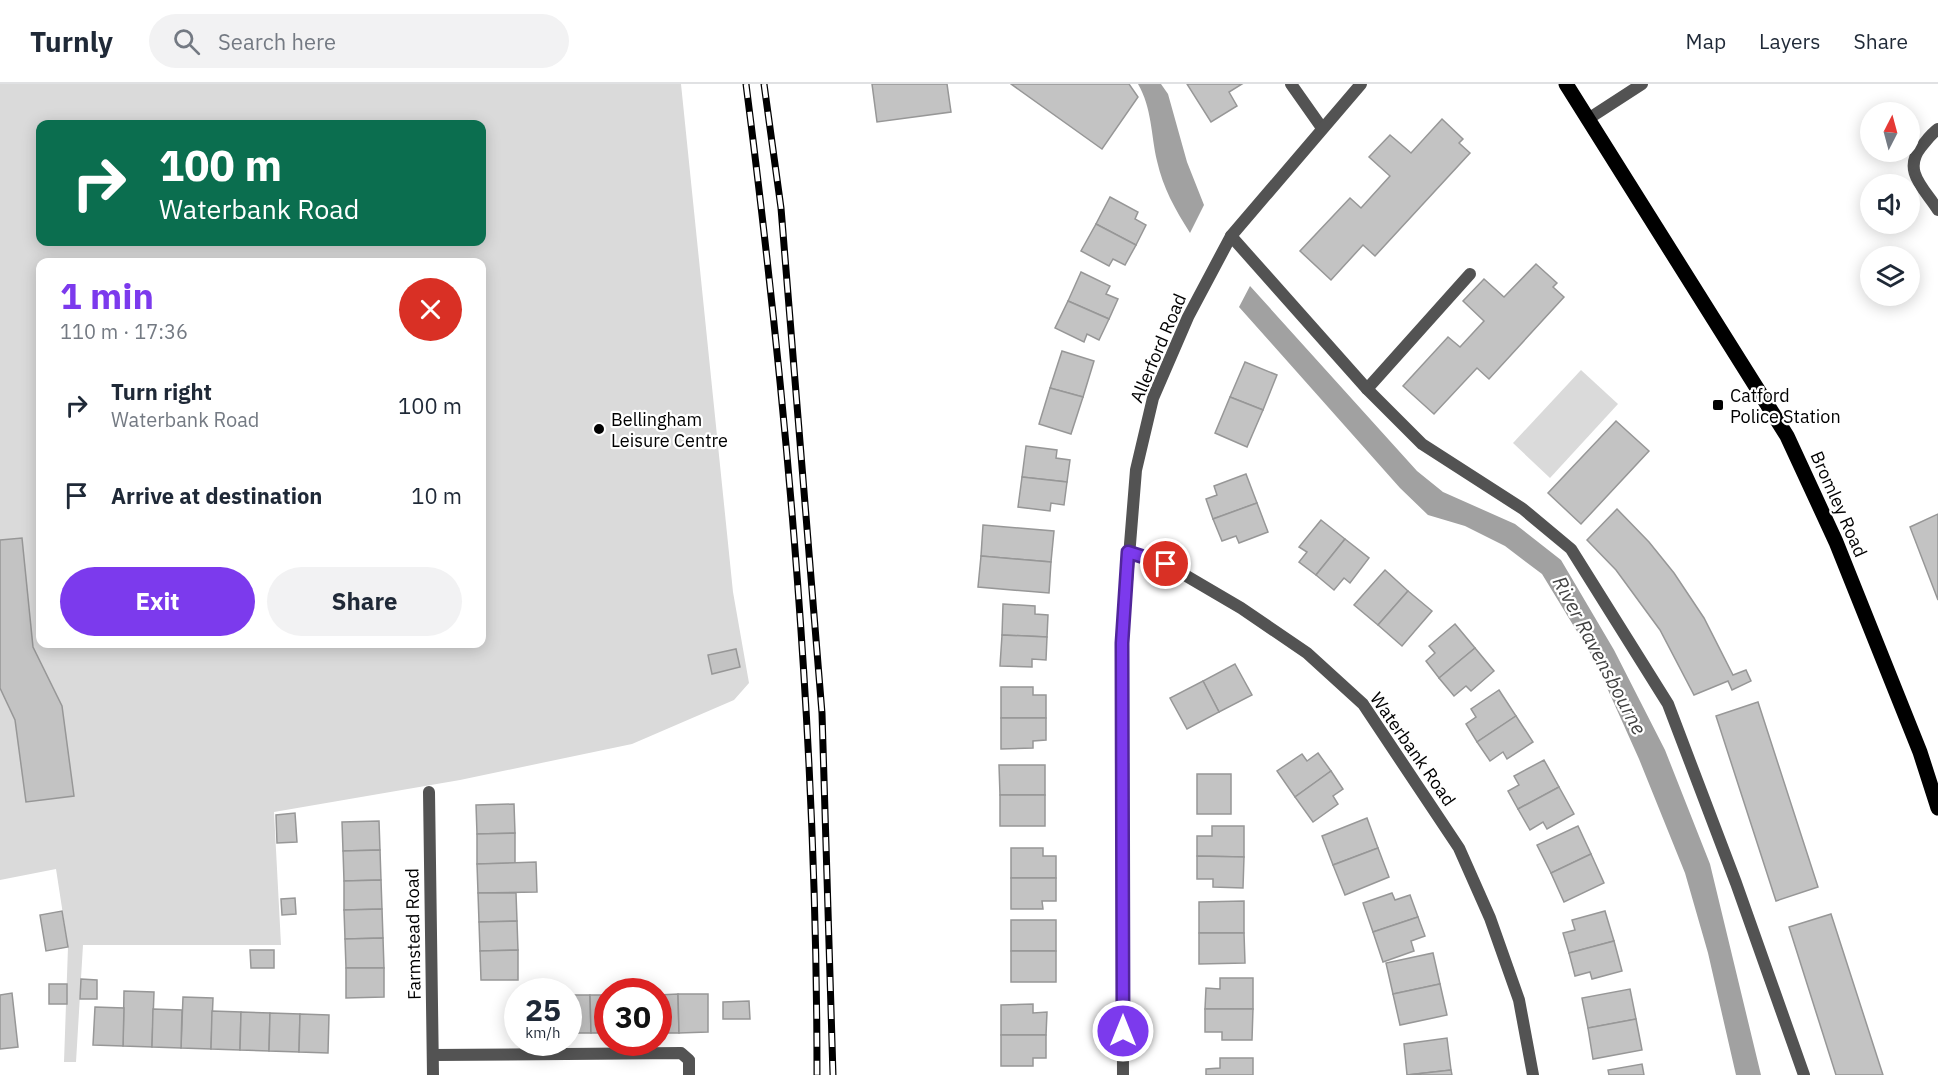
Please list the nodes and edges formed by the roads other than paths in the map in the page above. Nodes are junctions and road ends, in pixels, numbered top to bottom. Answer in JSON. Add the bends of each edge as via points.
{"nodes":[{"id":1,"x":1291,"y":84,"type":"edge"},
{"id":2,"x":1361,"y":84,"type":"edge"},
{"id":3,"x":1566,"y":84,"type":"edge"},
{"id":4,"x":1642,"y":84,"type":"edge"},
{"id":5,"x":1588,"y":119,"type":"junction"},
{"id":6,"x":1322,"y":128,"type":"junction"},
{"id":7,"x":1938,"y":129,"type":"edge"},
{"id":8,"x":1938,"y":210,"type":"edge"},
{"id":9,"x":1231,"y":236,"type":"junction"},
{"id":10,"x":1470,"y":274,"type":"dead end"},
{"id":11,"x":1367,"y":388,"type":"junction"},
{"id":12,"x":1128,"y":552,"type":"junction"},
{"id":13,"x":429,"y":792,"type":"dead end"},
{"id":14,"x":1938,"y":808,"type":"edge"},
{"id":15,"x":433,"y":1055,"type":"junction"},
{"id":16,"x":433,"y":1075,"type":"edge"},
{"id":17,"x":690,"y":1075,"type":"edge"},
{"id":18,"x":1123,"y":1075,"type":"edge"},
{"id":19,"x":1533,"y":1075,"type":"edge"},
{"id":20,"x":1804,"y":1075,"type":"edge"}],
"edges":[{"from":1,"to":6,"type":"street"},
{"from":2,"to":6,"type":"street","name":"Allerford Road"},
{"from":3,"to":5,"type":"main road","name":"Bromley Road"},
{"from":4,"to":5,"type":"street"},
{"from":5,"to":14,"type":"main road","name":"Bromley Road","via":[[1786,436],[1840,553],[1917,743]]},
{"from":6,"to":9,"type":"street","name":"Allerford Road"},
{"from":7,"to":8,"type":"street","via":[[1912,163],[1913,172]]},
{"from":9,"to":11,"type":"street"},
{"from":9,"to":12,"type":"street","name":"Allerford Road","via":[[1188,317],[1153,398],[1136,470]]},
{"from":10,"to":11,"type":"street"},
{"from":11,"to":20,"type":"street","via":[[1422,444],[1523,509],[1571,549],[1668,704]]},
{"from":12,"to":18,"type":"street","name":"Allerford Road","via":[[1122,643]]},
{"from":12,"to":19,"type":"street","name":"Waterbank Road","via":[[1166,564],[1240,608],[1306,652],[1363,704],[1459,848],[1491,918],[1519,1000]]},
{"from":13,"to":15,"type":"street","name":"Farmstead Road"},
{"from":15,"to":16,"type":"street","name":"Farmstead Road"},
{"from":15,"to":17,"type":"street","via":[[681,1053],[689,1060]]}]}
